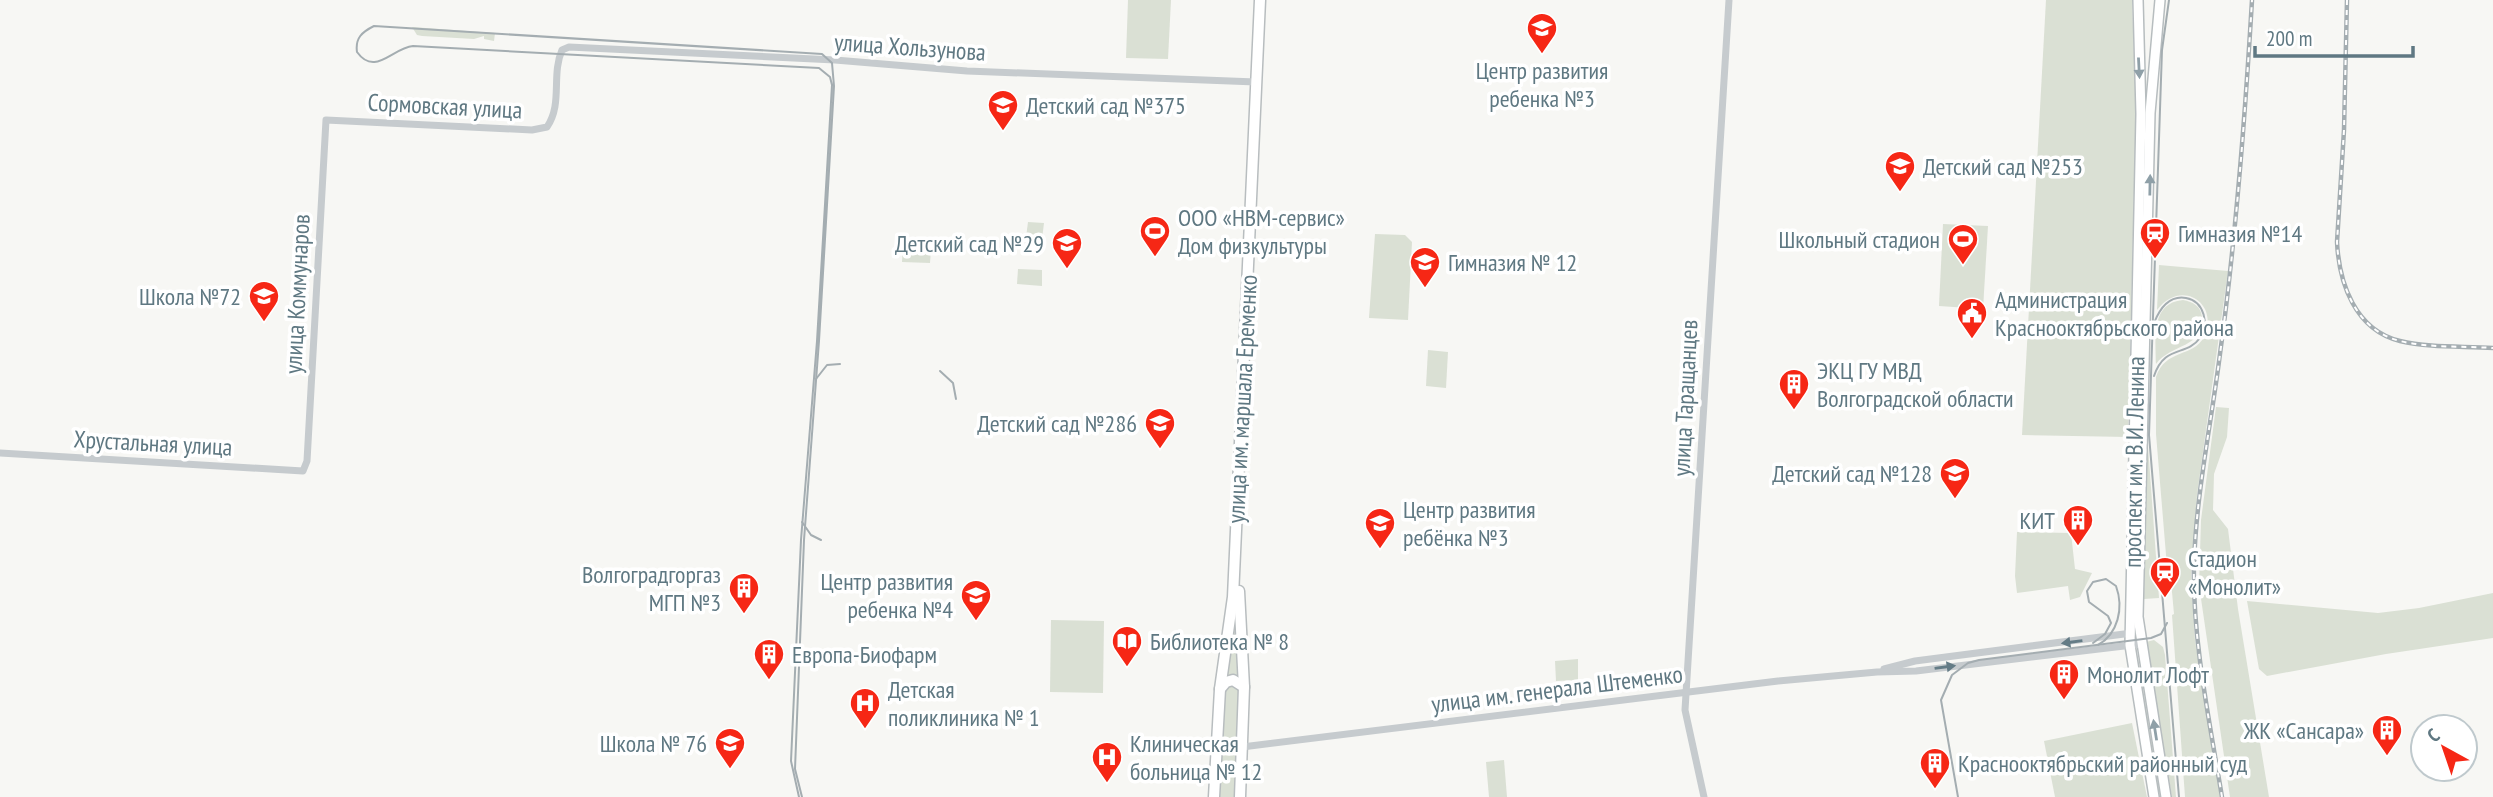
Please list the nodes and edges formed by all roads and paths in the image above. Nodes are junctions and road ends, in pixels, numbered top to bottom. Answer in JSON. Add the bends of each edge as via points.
{"nodes":[{"id":1,"x":1260,"y":0,"type":"edge"},
{"id":2,"x":1267,"y":0,"type":"edge"},
{"id":3,"x":1729,"y":0,"type":"edge"},
{"id":4,"x":2138,"y":0,"type":"edge"},
{"id":5,"x":2160,"y":0,"type":"edge"},
{"id":6,"x":2158,"y":30,"type":"junction"},
{"id":7,"x":2137,"y":32,"type":"junction"},
{"id":8,"x":1256,"y":82,"type":"junction"},
{"id":9,"x":556,"y":115,"type":"joint"},
{"id":10,"x":326,"y":120,"type":"joint"},
{"id":11,"x":0,"y":453,"type":"edge"},
{"id":12,"x":303,"y":471,"type":"joint"},
{"id":13,"x":2135,"y":632,"type":"junction"},
{"id":14,"x":2141,"y":644,"type":"junction"},
{"id":15,"x":2130,"y":645,"type":"junction"},
{"id":16,"x":1877,"y":671,"type":"junction"},
{"id":17,"x":1244,"y":687,"type":"junction"},
{"id":18,"x":1220,"y":690,"type":"junction"},
{"id":19,"x":1686,"y":694,"type":"junction"},
{"id":20,"x":1242,"y":747,"type":"junction"},
{"id":21,"x":1214,"y":797,"type":"edge"},
{"id":22,"x":1240,"y":797,"type":"edge"},
{"id":23,"x":1704,"y":797,"type":"edge"},
{"id":24,"x":2154,"y":797,"type":"edge"},
{"id":25,"x":2166,"y":797,"type":"edge"}],
"edges":[{"from":1,"to":8,"type":"highway","name":"улица им. маршала Еременко"},
{"from":2,"to":17,"type":"highway","name":"улица им. маршала Еременко","via":[[1240,536],[1238,599]]},
{"from":3,"to":19,"type":"street","name":"улица Таращанцев"},
{"from":4,"to":7,"type":"main road","name":"проспект им. В.И. Ленина"},
{"from":5,"to":6,"type":"main road","name":"проспект им. В.И. Ленина"},
{"from":6,"to":7,"type":"main road","via":[[2152,37]]},
{"from":13,"to":6,"type":"main road","name":"проспект им. В.И. Ленина","one_way":true,"via":[[2150,113]]},
{"from":7,"to":13,"type":"main road","name":"проспект им. В.И. Ленина","one_way":true,"via":[[2141,114]]},
{"from":8,"to":9,"type":"street","name":"улица Хользунова","via":[[980,72],[569,47],[562,50],[557,75]]},
{"from":8,"to":18,"type":"highway","name":"улица им. маршала Еременко","via":[[1233,597]]},
{"from":9,"to":10,"type":"street","name":"Сормовская улица","via":[[547,127],[532,130]]},
{"from":10,"to":12,"type":"street","name":"улица Коммунаров"},
{"from":11,"to":12,"type":"street","name":"Хрустальная улица"},
{"from":13,"to":14,"type":"main road","name":"проспект им. В.И. Ленина"},
{"from":13,"to":15,"type":"main road","name":"проспект им. В.И. Ленина"},
{"from":13,"to":16,"type":"street","name":"улица им. генерала Штеменко","one_way":true,"via":[[1916,661]]},
{"from":14,"to":15,"type":"street","name":"улица им. генерала Штеменко"},
{"from":25,"to":14,"type":"main road","name":"проспект им. В.И. Ленина","one_way":true},
{"from":16,"to":15,"type":"street","name":"улица им. генерала Штеменко","one_way":true,"via":[[1916,671]]},
{"from":15,"to":24,"type":"main road","name":"проспект им. В.И. Ленина"},
{"from":16,"to":19,"type":"street","name":"улица им. генерала Штеменко"},
{"from":17,"to":18,"type":"highway","via":[[1233,680]]},
{"from":17,"to":20,"type":"highway","name":"улица им. маршала Еременко"},
{"from":18,"to":21,"type":"highway","name":"улица им. маршала Еременко"},
{"from":19,"to":20,"type":"street","name":"улица им. генерала Штеменко"},
{"from":19,"to":23,"type":"street","name":"улица Таращанцев","via":[[1685,710]]},
{"from":20,"to":22,"type":"highway","name":"улица им. маршала Еременко"}]}
